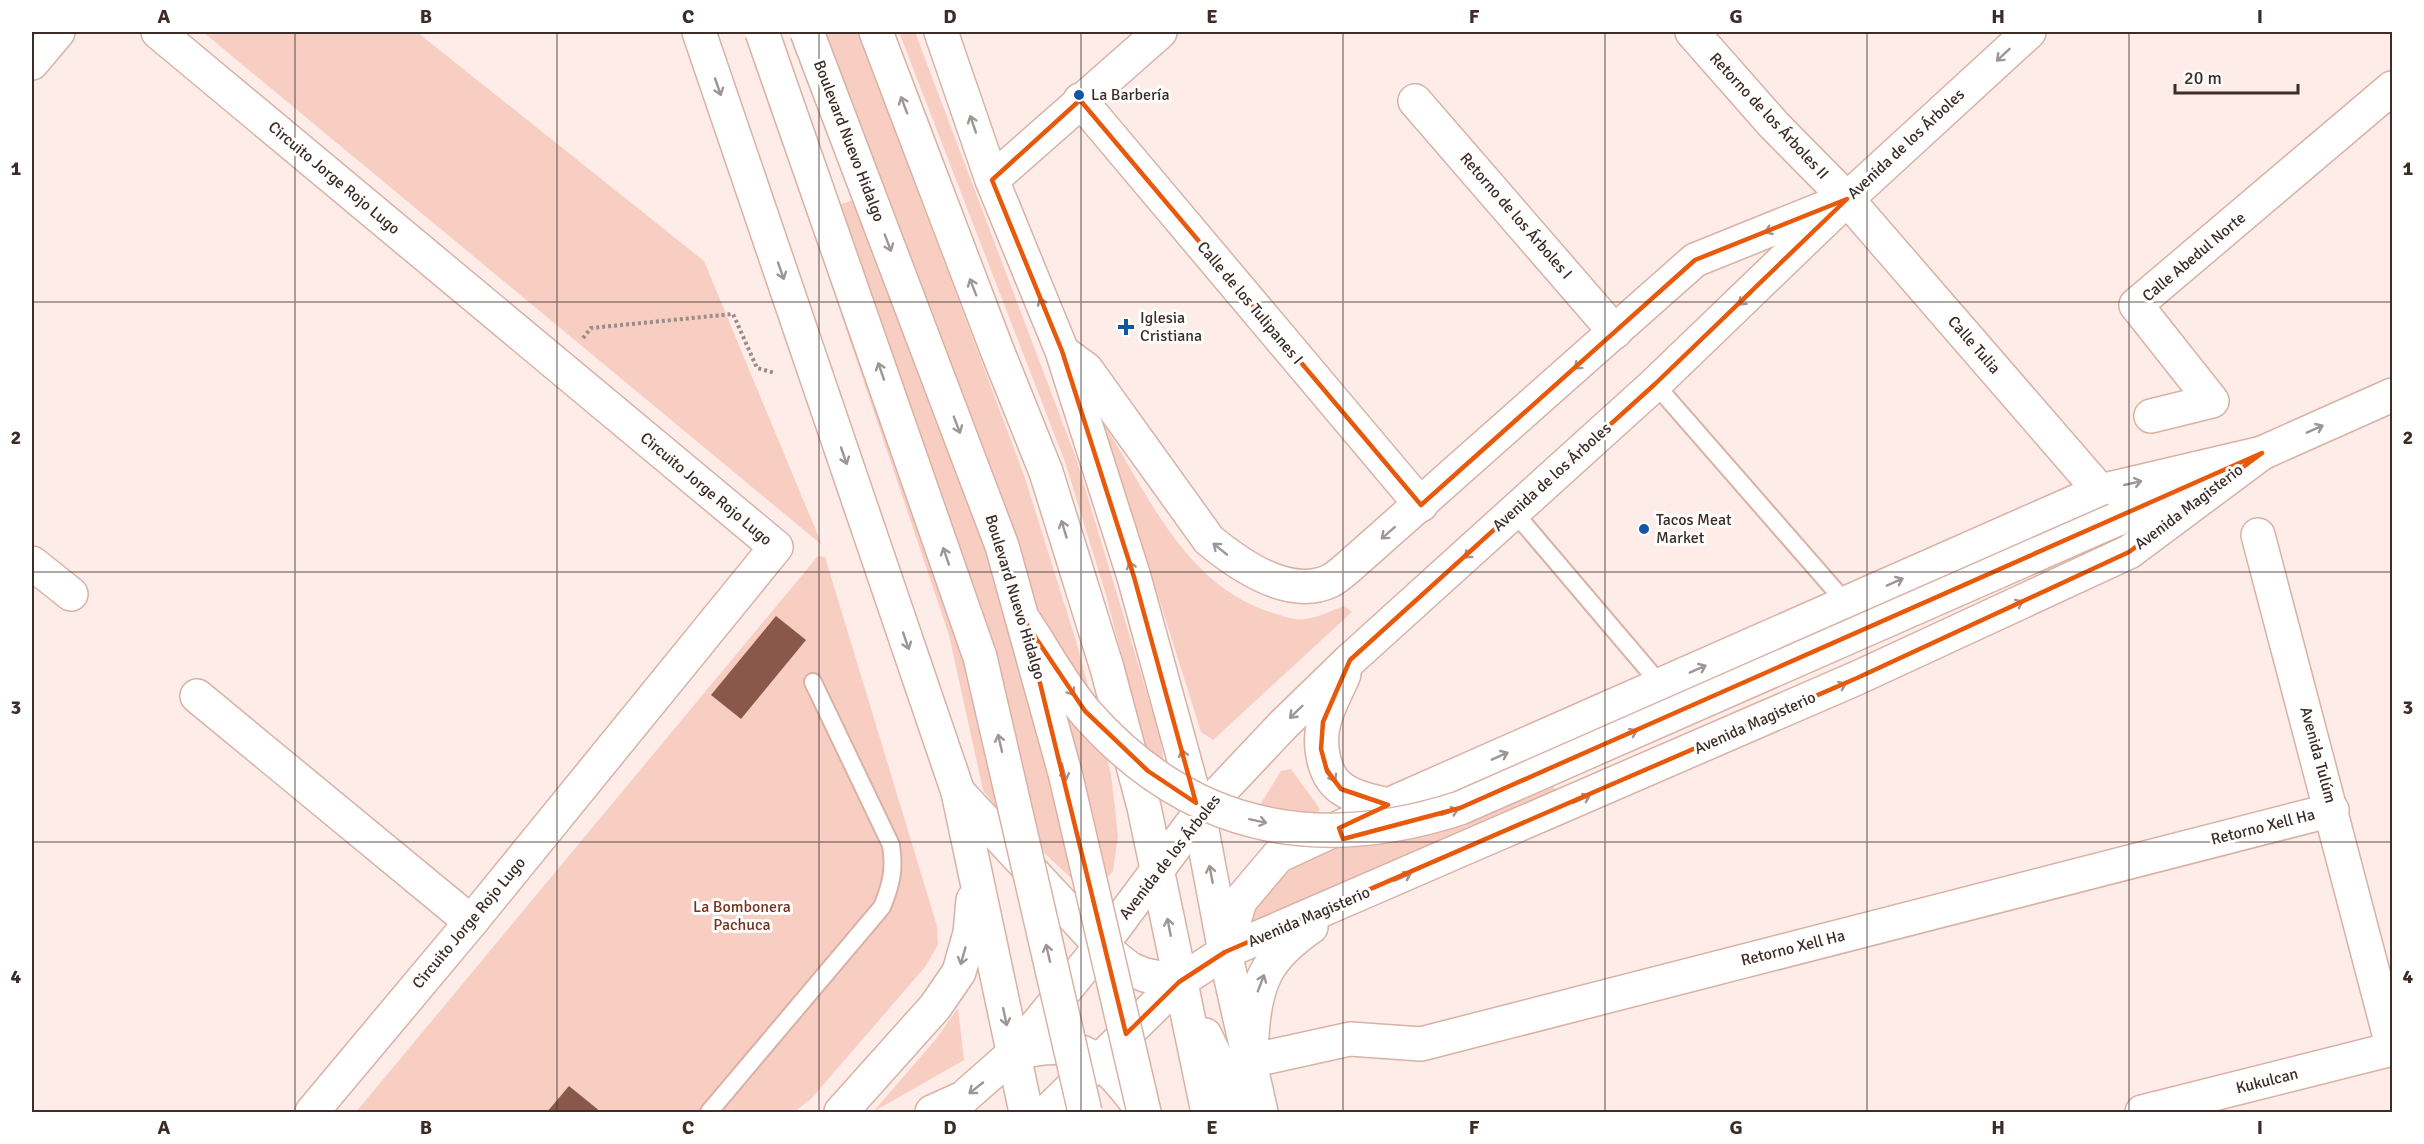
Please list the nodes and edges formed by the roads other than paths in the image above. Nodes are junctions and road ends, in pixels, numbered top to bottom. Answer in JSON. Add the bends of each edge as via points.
{"nodes":[{"id":1,"x":58,"y":32,"type":"edge"},
{"id":2,"x":158,"y":32,"type":"edge"},
{"id":3,"x":699,"y":32,"type":"edge"},
{"id":4,"x":762,"y":32,"type":"edge"},
{"id":5,"x":807,"y":32,"type":"edge"},
{"id":6,"x":876,"y":32,"type":"edge"},
{"id":7,"x":941,"y":32,"type":"edge"},
{"id":8,"x":1160,"y":32,"type":"edge"},
{"id":9,"x":1692,"y":32,"type":"edge"},
{"id":10,"x":2029,"y":32,"type":"edge"},
{"id":11,"x":32,"y":63,"type":"edge"},
{"id":12,"x":2392,"y":88,"type":"edge"},
{"id":13,"x":1080,"y":100,"type":"junction"},
{"id":14,"x":1415,"y":101,"type":"dead end"},
{"id":15,"x":992,"y":180,"type":"junction"},
{"id":16,"x":1847,"y":199,"type":"junction"},
{"id":17,"x":1615,"y":332,"type":"junction"},
{"id":18,"x":1062,"y":351,"type":"junction"},
{"id":19,"x":1655,"y":384,"type":"junction"},
{"id":20,"x":2392,"y":395,"type":"edge"},
{"id":21,"x":2151,"y":416,"type":"dead end"},
{"id":22,"x":2262,"y":453,"type":"junction"},
{"id":23,"x":2100,"y":491,"type":"junction"},
{"id":24,"x":1421,"y":505,"type":"junction"},
{"id":25,"x":1514,"y":512,"type":"junction"},
{"id":26,"x":2258,"y":535,"type":"dead end"},
{"id":27,"x":32,"y":562,"type":"edge"},
{"id":28,"x":71,"y":594,"type":"dead end"},
{"id":29,"x":1847,"y":604,"type":"junction"},
{"id":30,"x":1025,"y":622,"type":"junction"},
{"id":31,"x":1350,"y":660,"type":"junction"},
{"id":32,"x":813,"y":682,"type":"dead end"},
{"id":33,"x":1661,"y":685,"type":"junction"},
{"id":34,"x":197,"y":696,"type":"dead end"},
{"id":35,"x":958,"y":792,"type":"junction"},
{"id":36,"x":1388,"y":804,"type":"junction"},
{"id":37,"x":2332,"y":810,"type":"junction"},
{"id":38,"x":1199,"y":814,"type":"junction"},
{"id":39,"x":1158,"y":872,"type":"junction"},
{"id":40,"x":975,"y":877,"type":"junction"},
{"id":41,"x":1350,"y":900,"type":"junction"},
{"id":42,"x":471,"y":922,"type":"junction"},
{"id":43,"x":1101,"y":946,"type":"junction"},
{"id":44,"x":1225,"y":952,"type":"junction"},
{"id":45,"x":1179,"y":982,"type":"junction"},
{"id":46,"x":2392,"y":1047,"type":"edge"},
{"id":47,"x":1013,"y":1053,"type":"junction"},
{"id":48,"x":1099,"y":1061,"type":"junction"},
{"id":49,"x":1250,"y":1061,"type":"junction"},
{"id":50,"x":312,"y":1113,"type":"edge"},
{"id":51,"x":709,"y":1113,"type":"edge"},
{"id":52,"x":842,"y":1113,"type":"edge"},
{"id":53,"x":932,"y":1113,"type":"edge"},
{"id":54,"x":1026,"y":1113,"type":"edge"},
{"id":55,"x":1047,"y":1113,"type":"edge"},
{"id":56,"x":1085,"y":1113,"type":"edge"},
{"id":57,"x":1144,"y":1113,"type":"edge"},
{"id":58,"x":1208,"y":1113,"type":"edge"},
{"id":59,"x":1242,"y":1113,"type":"edge"},
{"id":60,"x":1261,"y":1113,"type":"edge"},
{"id":61,"x":2142,"y":1113,"type":"edge"}],
"edges":[{"from":1,"to":11,"type":"main road"},
{"from":2,"to":42,"type":"main road","name":"Circuito Jorge Rojo Lugo","via":[[776,547]]},
{"from":3,"to":35,"type":"main road","one_way":true},
{"from":56,"to":4,"type":"main road","one_way":true,"bridge":true,"via":[[980,657]]},
{"from":5,"to":30,"type":"main road","name":"Boulevard Nuevo Hidalgo","one_way":true,"bridge":true,"via":[[1002,546]]},
{"from":39,"to":6,"type":"main road","one_way":true,"via":[[1107,668],[1046,472]]},
{"from":15,"to":7,"type":"main road","one_way":true},
{"from":8,"to":13,"type":"main road"},
{"from":9,"to":16,"type":"main road","name":"Retorno de los Árboles II","via":[[1774,125]]},
{"from":10,"to":16,"type":"main road","name":"Avenida de los Árboles","one_way":true},
{"from":12,"to":21,"type":"main road","name":"Calle Abedul Norte","via":[[2136,305],[2212,401]]},
{"from":13,"to":15,"type":"main road"},
{"from":13,"to":24,"type":"main road","name":"Calle de los Tulipanes I"},
{"from":14,"to":17,"type":"main road","name":"Retorno de los Árboles I"},
{"from":18,"to":15,"type":"main road","one_way":true},
{"from":16,"to":17,"type":"main road","one_way":true,"via":[[1695,260]]},
{"from":16,"to":19,"type":"main road","name":"Avenida de los Árboles","one_way":true},
{"from":16,"to":23,"type":"main road","name":"Calle Tulia"},
{"from":17,"to":24,"type":"main road","one_way":true},
{"from":24,"to":18,"type":"main road","one_way":true,"via":[[1330,581],[1311,586],[1285,583],[1261,573],[1234,560],[1209,540],[1086,369]]},
{"from":38,"to":18,"type":"main road","one_way":true,"via":[[1134,577]]},
{"from":19,"to":25,"type":"main road","name":"Avenida de los Árboles"},
{"from":19,"to":29,"type":"lane"},
{"from":22,"to":20,"type":"main road","name":"Avenida Magisterio","one_way":true},
{"from":23,"to":22,"type":"main road","name":"Avenida Magisterio","one_way":true},
{"from":30,"to":22,"type":"main road","one_way":true,"bridge":true,"via":[[1085,711],[1148,771],[1178,791],[1223,813],[1264,823],[1350,832],[1396,826],[1460,808]]},
{"from":41,"to":22,"type":"main road","name":"Avenida Magisterio","one_way":true,"via":[[1857,678],[2129,552]]},
{"from":29,"to":23,"type":"main road","name":"Avenida Magisterio","one_way":true},
{"from":25,"to":31,"type":"main road","name":"Avenida de los Árboles","one_way":true},
{"from":25,"to":33,"type":"lane"},
{"from":26,"to":37,"type":"main road","name":"Avenida Tulúm"},
{"from":27,"to":28,"type":"main road"},
{"from":33,"to":29,"type":"main road","name":"Avenida Magisterio","one_way":true},
{"from":30,"to":57,"type":"main road","name":"Boulevard Nuevo Hidalgo","one_way":true,"bridge":true,"via":[[1065,773]]},
{"from":31,"to":36,"type":"main road","one_way":true,"via":[[1323,722],[1321,749],[1328,771],[1341,789],[1361,799]]},
{"from":31,"to":38,"type":"main road","name":"Avenida de los Árboles","one_way":true},
{"from":32,"to":51,"type":"lane","via":[[891,845],[892,882],[882,907]]},
{"from":36,"to":33,"type":"main road","name":"Avenida Magisterio","one_way":true},
{"from":34,"to":42,"type":"main road"},
{"from":35,"to":40,"type":"main road"},
{"from":35,"to":43,"type":"main road"},
{"from":36,"to":44,"type":"main road","name":"Avenida Magisterio","via":[[1278,856],[1240,901]]},
{"from":37,"to":46,"type":"main road","name":"Avenida Tulúm"},
{"from":37,"to":49,"type":"main road","name":"Retorno Xell Ha","via":[[1421,1044],[1350,1039]]},
{"from":38,"to":39,"type":"main road","name":"Avenida de los Árboles"},
{"from":44,"to":38,"type":"main road","one_way":true},
{"from":39,"to":43,"type":"main road","name":"Avenida de los Árboles"},
{"from":45,"to":39,"type":"main road","one_way":true},
{"from":40,"to":47,"type":"main road","one_way":true},
{"from":40,"to":52,"type":"main road","one_way":true,"via":[[970,933],[959,972],[935,1007]]},
{"from":41,"to":44,"type":"main road","name":"Avenida Magisterio"},
{"from":49,"to":41,"type":"main road","one_way":true,"via":[[1253,1012],[1260,980],[1281,951]]},
{"from":42,"to":50,"type":"main road","name":"Circuito Jorge Rojo Lugo"},
{"from":43,"to":45,"type":"main road","via":[[1130,969]]},
{"from":43,"to":47,"type":"main road","name":"Avenida de los Árboles"},
{"from":44,"to":45,"type":"main road","name":"Avenida Magisterio"},
{"from":44,"to":49,"type":"main road"},
{"from":45,"to":48,"type":"main road","name":"Avenida Magisterio"},
{"from":45,"to":58,"type":"main road"},
{"from":45,"to":59,"type":"main road"},
{"from":46,"to":61,"type":"main road","name":"Kukulcan"},
{"from":47,"to":48,"type":"main road","via":[[1061,1046],[1080,1050]]},
{"from":47,"to":53,"type":"main road","name":"Avenida de los Árboles","one_way":true,"via":[[963,1098]]},
{"from":47,"to":54,"type":"main road"},
{"from":48,"to":55,"type":"main road","name":"Avenida Magisterio"},
{"from":48,"to":57,"type":"main road"},
{"from":49,"to":60,"type":"main road"}]}
